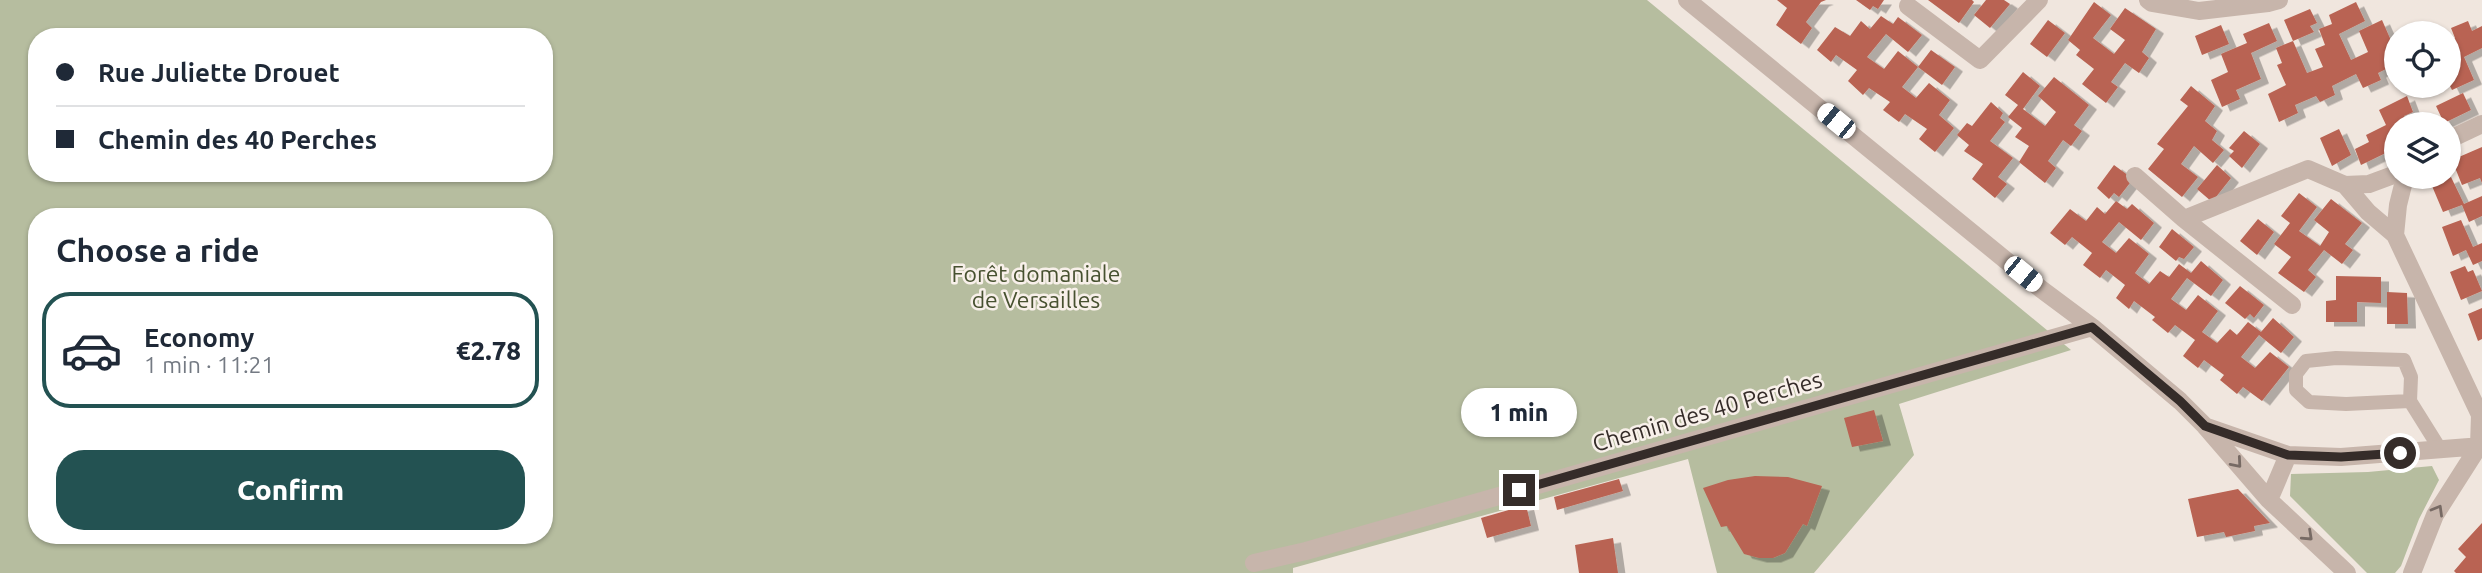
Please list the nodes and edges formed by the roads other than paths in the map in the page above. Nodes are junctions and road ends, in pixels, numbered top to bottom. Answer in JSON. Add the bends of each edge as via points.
{"nodes":[{"id":1,"x":1688,"y":0,"type":"edge"},
{"id":2,"x":2039,"y":0,"type":"edge"},
{"id":3,"x":2148,"y":0,"type":"edge"},
{"id":4,"x":2279,"y":0,"type":"edge"},
{"id":5,"x":1908,"y":6,"type":"dead end"},
{"id":6,"x":2482,"y":124,"type":"edge"},
{"id":7,"x":2461,"y":133,"type":"edge"},
{"id":8,"x":2135,"y":176,"type":"dead end"},
{"id":9,"x":2384,"y":178,"type":"edge"},
{"id":10,"x":2344,"y":185,"type":"junction"},
{"id":11,"x":2402,"y":189,"type":"edge"},
{"id":12,"x":2184,"y":219,"type":"junction"},
{"id":13,"x":2395,"y":235,"type":"junction"},
{"id":14,"x":2292,"y":305,"type":"dead end"},
{"id":15,"x":2092,"y":327,"type":"junction"},
{"id":16,"x":2410,"y":401,"type":"junction"},
{"id":17,"x":2205,"y":426,"type":"junction"},
{"id":18,"x":2481,"y":446,"type":"edge"},
{"id":19,"x":2440,"y":449,"type":"junction"},
{"id":20,"x":2288,"y":455,"type":"junction"},
{"id":21,"x":2269,"y":500,"type":"junction"},
{"id":22,"x":1254,"y":563,"type":"dead end"},
{"id":23,"x":2347,"y":573,"type":"edge"},
{"id":24,"x":2412,"y":573,"type":"edge"}],
"edges":[{"from":1,"to":15,"type":"street"},
{"from":2,"to":5,"type":"street","via":[[1980,60]]},
{"from":3,"to":4,"type":"street","via":[[2199,11]]},
{"from":6,"to":7,"type":"street"},
{"from":8,"to":12,"type":"street"},
{"from":9,"to":10,"type":"street"},
{"from":10,"to":12,"type":"street","via":[[2308,169]]},
{"from":10,"to":13,"type":"street"},
{"from":11,"to":13,"type":"street"},
{"from":12,"to":14,"type":"street"},
{"from":13,"to":18,"type":"street","via":[[2480,415]]},
{"from":15,"to":17,"type":"street"},
{"from":15,"to":22,"type":"street","name":"Chemin des 40 Perches"},
{"from":16,"to":16,"type":"lane","via":[[2309,402],[2296,390],[2296,374],[2306,361],[2404,360],[2412,377]]},
{"from":16,"to":19,"type":"lane"},
{"from":17,"to":20,"type":"street"},
{"from":17,"to":21,"type":"street","one_way":true},
{"from":18,"to":19,"type":"street"},
{"from":24,"to":18,"type":"street","one_way":true,"via":[[2435,515]]},
{"from":19,"to":20,"type":"street","via":[[2341,457]]},
{"from":20,"to":21,"type":"street"},
{"from":21,"to":23,"type":"street","one_way":true}]}
